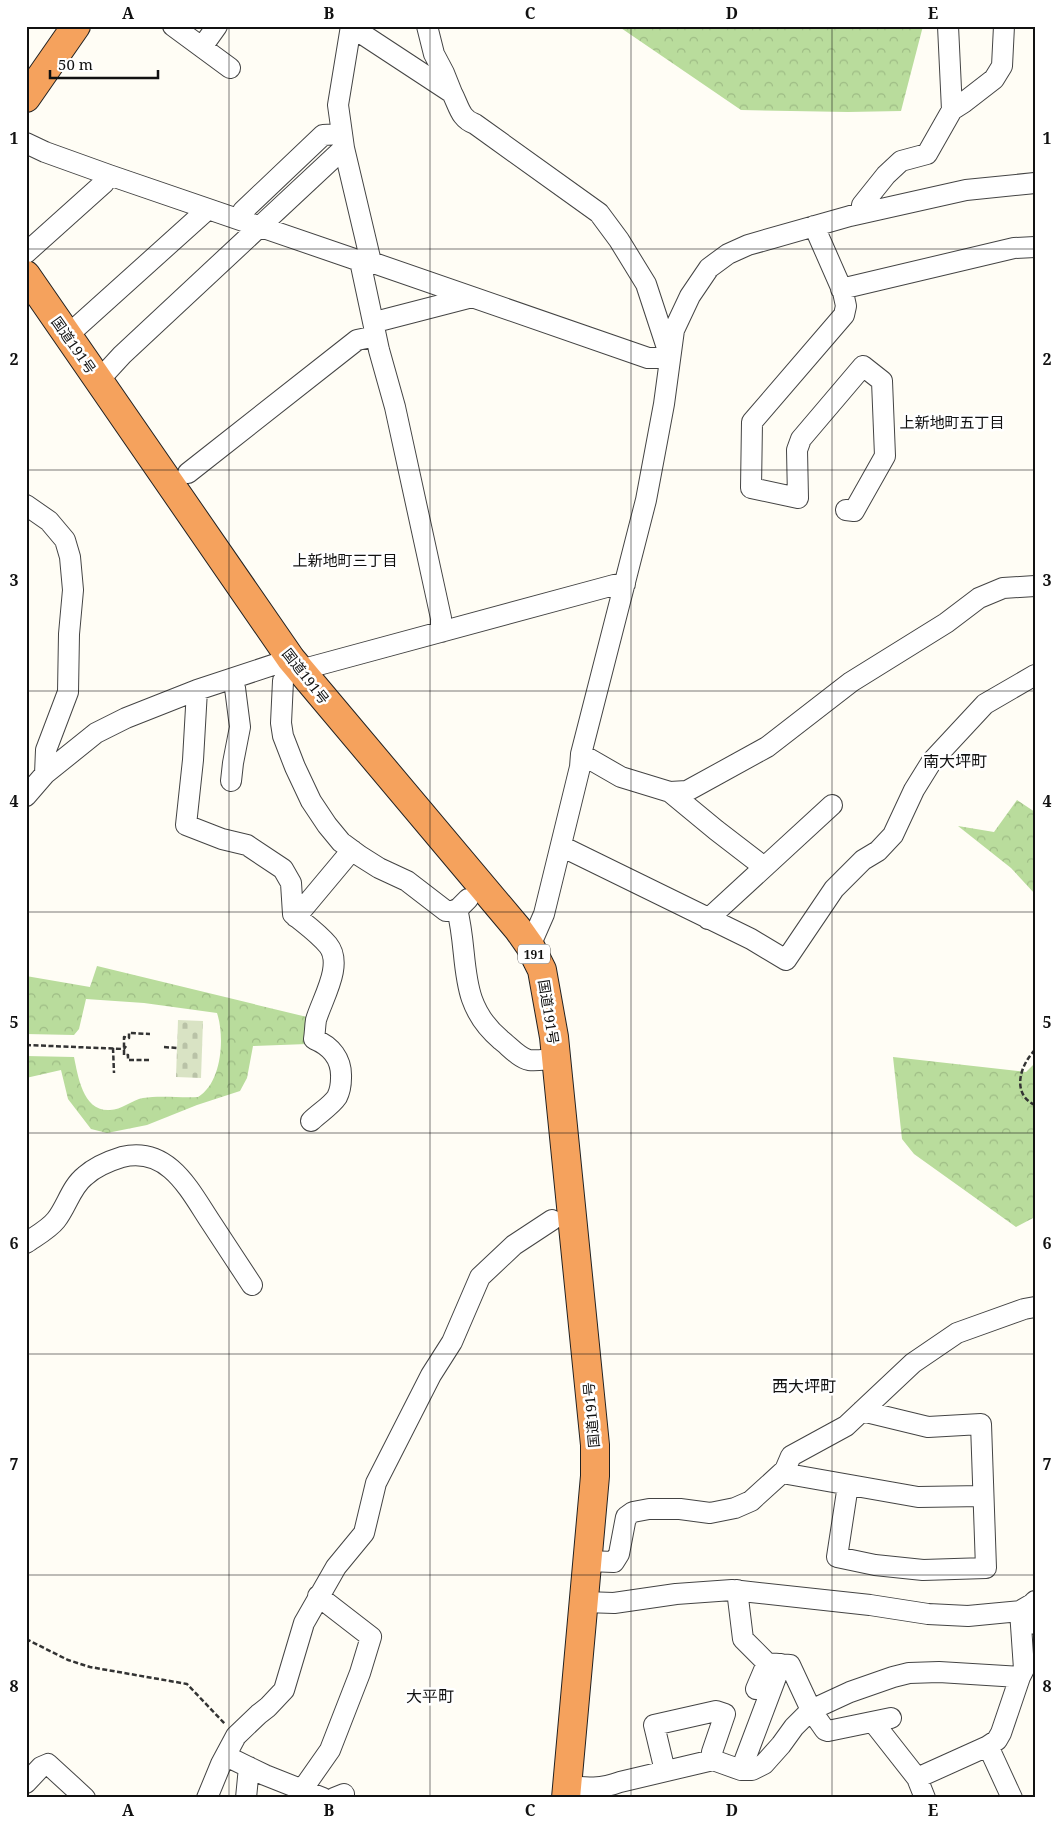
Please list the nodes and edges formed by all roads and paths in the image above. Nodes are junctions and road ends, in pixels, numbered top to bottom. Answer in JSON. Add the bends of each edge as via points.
{"nodes":[{"id":1,"x":76,"y":26,"type":"edge"},
{"id":2,"x":173,"y":26,"type":"edge"},
{"id":3,"x":217,"y":26,"type":"edge"},
{"id":4,"x":351,"y":26,"type":"edge"},
{"id":5,"x":427,"y":26,"type":"edge"},
{"id":6,"x":948,"y":26,"type":"edge"},
{"id":7,"x":1004,"y":26,"type":"edge"},
{"id":8,"x":202,"y":47,"type":"junction"},
{"id":9,"x":230,"y":68,"type":"dead end"},
{"id":10,"x":452,"y":93,"type":"junction"},
{"id":11,"x":26,"y":98,"type":"edge"},
{"id":12,"x":952,"y":110,"type":"junction"},
{"id":13,"x":343,"y":141,"type":"junction"},
{"id":14,"x":26,"y":143,"type":"edge"},
{"id":15,"x":109,"y":175,"type":"junction"},
{"id":16,"x":1035,"y":184,"type":"edge"},
{"id":17,"x":208,"y":209,"type":"junction"},
{"id":18,"x":861,"y":214,"type":"junction"},
{"id":19,"x":239,"y":219,"type":"junction"},
{"id":20,"x":259,"y":226,"type":"junction"},
{"id":21,"x":814,"y":226,"type":"junction"},
{"id":22,"x":1035,"y":247,"type":"edge"},
{"id":23,"x":26,"y":253,"type":"edge"},
{"id":24,"x":365,"y":261,"type":"junction"},
{"id":25,"x":26,"y":275,"type":"edge"},
{"id":26,"x":841,"y":289,"type":"junction"},
{"id":27,"x":472,"y":297,"type":"junction"},
{"id":28,"x":379,"y":328,"type":"junction"},
{"id":29,"x":68,"y":335,"type":"junction"},
{"id":30,"x":670,"y":357,"type":"junction"},
{"id":31,"x":99,"y":380,"type":"junction"},
{"id":32,"x":188,"y":473,"type":"dead end"},
{"id":33,"x":26,"y":505,"type":"edge"},
{"id":34,"x":846,"y":510,"type":"dead end"},
{"id":35,"x":625,"y":584,"type":"junction"},
{"id":36,"x":1035,"y":586,"type":"edge"},
{"id":37,"x":441,"y":632,"type":"junction"},
{"id":38,"x":291,"y":670,"type":"junction"},
{"id":39,"x":1035,"y":675,"type":"edge"},
{"id":40,"x":235,"y":688,"type":"dead end"},
{"id":41,"x":197,"y":690,"type":"junction"},
{"id":42,"x":581,"y":754,"type":"junction"},
{"id":43,"x":45,"y":774,"type":"junction"},
{"id":44,"x":231,"y":781,"type":"dead end"},
{"id":45,"x":670,"y":792,"type":"junction"},
{"id":46,"x":26,"y":796,"type":"edge"},
{"id":47,"x":832,"y":805,"type":"dead end"},
{"id":48,"x":561,"y":846,"type":"junction"},
{"id":49,"x":352,"y":850,"type":"junction"},
{"id":50,"x":764,"y":866,"type":"junction"},
{"id":51,"x":296,"y":917,"type":"junction"},
{"id":52,"x":708,"y":919,"type":"junction"},
{"id":53,"x":530,"y":946,"type":"junction"},
{"id":54,"x":150,"y":1034,"type":"dead end"},
{"id":55,"x":26,"y":1046,"type":"edge"},
{"id":56,"x":113,"y":1048,"type":"junction"},
{"id":57,"x":125,"y":1048,"type":"junction"},
{"id":58,"x":164,"y":1048,"type":"dead end"},
{"id":59,"x":177,"y":1048,"type":"dead end"},
{"id":60,"x":1035,"y":1050,"type":"edge"},
{"id":61,"x":556,"y":1059,"type":"junction"},
{"id":62,"x":149,"y":1060,"type":"dead end"},
{"id":63,"x":114,"y":1073,"type":"dead end"},
{"id":64,"x":1035,"y":1105,"type":"edge"},
{"id":65,"x":311,"y":1121,"type":"dead end"},
{"id":66,"x":552,"y":1220,"type":"dead end"},
{"id":67,"x":26,"y":1243,"type":"edge"},
{"id":68,"x":252,"y":1285,"type":"dead end"},
{"id":69,"x":1034,"y":1313,"type":"edge"},
{"id":70,"x":862,"y":1411,"type":"junction"},
{"id":71,"x":782,"y":1473,"type":"junction"},
{"id":72,"x":848,"y":1485,"type":"junction"},
{"id":73,"x":983,"y":1496,"type":"junction"},
{"id":74,"x":587,"y":1561,"type":"junction"},
{"id":75,"x":737,"y":1590,"type":"junction"},
{"id":76,"x":318,"y":1596,"type":"junction"},
{"id":77,"x":584,"y":1602,"type":"junction"},
{"id":78,"x":1027,"y":1606,"type":"edge"},
{"id":79,"x":1035,"y":1624,"type":"edge"},
{"id":80,"x":26,"y":1639,"type":"edge"},
{"id":81,"x":774,"y":1663,"type":"junction"},
{"id":82,"x":1026,"y":1675,"type":"edge"},
{"id":83,"x":756,"y":1689,"type":"dead end"},
{"id":84,"x":811,"y":1710,"type":"junction"},
{"id":85,"x":236,"y":1736,"type":"junction"},
{"id":86,"x":988,"y":1746,"type":"junction"},
{"id":87,"x":226,"y":1756,"type":"junction"},
{"id":88,"x":713,"y":1760,"type":"junction"},
{"id":89,"x":249,"y":1767,"type":"junction"},
{"id":90,"x":741,"y":1770,"type":"junction"},
{"id":91,"x":665,"y":1771,"type":"junction"},
{"id":92,"x":916,"y":1778,"type":"junction"},
{"id":93,"x":26,"y":1783,"type":"edge"},
{"id":94,"x":302,"y":1790,"type":"junction"},
{"id":95,"x":567,"y":1792,"type":"edge"},
{"id":96,"x":85,"y":1798,"type":"edge"},
{"id":97,"x":207,"y":1798,"type":"edge"},
{"id":98,"x":246,"y":1798,"type":"edge"},
{"id":99,"x":323,"y":1798,"type":"edge"},
{"id":100,"x":926,"y":1798,"type":"edge"},
{"id":101,"x":1012,"y":1798,"type":"edge"}],
"edges":[{"from":1,"to":11,"type":"highway"},
{"from":2,"to":8,"type":"street"},
{"from":3,"to":8,"type":"street"},
{"from":4,"to":10,"type":"street"},
{"from":4,"to":13,"type":"street","via":[[338,105]]},
{"from":5,"to":10,"type":"street","via":[[434,54]]},
{"from":6,"to":12,"type":"street"},
{"from":7,"to":12,"type":"street","via":[[1002,66],[994,79]]},
{"from":8,"to":9,"type":"street"},
{"from":10,"to":30,"type":"street","via":[[467,121],[476,124],[598,213],[646,284]]},
{"from":12,"to":18,"type":"street","via":[[927,154],[901,161],[862,205]]},
{"from":13,"to":19,"type":"street","via":[[323,135],[243,211]]},
{"from":13,"to":20,"type":"street"},
{"from":13,"to":24,"type":"street"},
{"from":14,"to":15,"type":"street"},
{"from":15,"to":17,"type":"street"},
{"from":15,"to":23,"type":"street"},
{"from":16,"to":18,"type":"street","via":[[966,190]]},
{"from":17,"to":19,"type":"street"},
{"from":17,"to":29,"type":"street"},
{"from":18,"to":21,"type":"street"},
{"from":19,"to":20,"type":"street"},
{"from":20,"to":24,"type":"street"},
{"from":20,"to":31,"type":"street"},
{"from":21,"to":26,"type":"street"},
{"from":21,"to":30,"type":"street","via":[[748,245],[715,263],[684,306],[674,330]]},
{"from":22,"to":26,"type":"street","via":[[1014,248]]},
{"from":24,"to":27,"type":"street"},
{"from":24,"to":28,"type":"street"},
{"from":25,"to":29,"type":"highway","name":"国道191号","number":"191"},
{"from":26,"to":34,"type":"street","via":[[846,306],[844,316],[752,422],[751,488],[798,498],[797,450],[801,439],[863,366],[882,381],[885,456],[854,511]]},
{"from":27,"to":28,"type":"street"},
{"from":27,"to":30,"type":"street","via":[[648,358]]},
{"from":28,"to":32,"type":"street","via":[[357,340]]},
{"from":28,"to":37,"type":"street","via":[[441,618]]},
{"from":29,"to":31,"type":"highway","name":"国道191号","number":"191"},
{"from":30,"to":35,"type":"street","via":[[646,500]]},
{"from":31,"to":38,"type":"highway","name":"国道191号","number":"191"},
{"from":33,"to":43,"type":"street","via":[[49,521],[65,540],[73,590],[68,692],[46,750]]},
{"from":35,"to":37,"type":"street"},
{"from":35,"to":42,"type":"street"},
{"from":36,"to":45,"type":"street","via":[[1003,588],[980,598],[946,624],[851,682],[767,747],[687,791]]},
{"from":37,"to":38,"type":"street"},
{"from":38,"to":41,"type":"street"},
{"from":38,"to":49,"type":"street","via":[[281,723],[283,736],[311,801],[341,842]]},
{"from":38,"to":53,"type":"highway","name":"国道191号","number":"191"},
{"from":39,"to":52,"type":"street","via":[[985,704],[932,761],[893,835],[834,889],[786,960]]},
{"from":40,"to":44,"type":"street","via":[[240,727]]},
{"from":41,"to":43,"type":"street","via":[[96,733]]},
{"from":41,"to":51,"type":"street","via":[[186,825],[222,840],[247,845],[284,869],[291,883],[293,914]]},
{"from":42,"to":45,"type":"street","via":[[621,777]]},
{"from":42,"to":48,"type":"street"},
{"from":43,"to":46,"type":"street"},
{"from":45,"to":50,"type":"street"},
{"from":47,"to":50,"type":"street"},
{"from":48,"to":52,"type":"street"},
{"from":48,"to":53,"type":"street","via":[[544,914]]},
{"from":49,"to":51,"type":"street"},
{"from":49,"to":61,"type":"street","via":[[407,881],[446,911],[452,912],[462,904],[469,994],[481,1018],[498,1037],[528,1060]]},
{"from":50,"to":52,"type":"street"},
{"from":51,"to":65,"type":"street","via":[[330,947],[335,962],[316,1022],[314,1039],[323,1043],[336,1057],[340,1064],[341,1082],[336,1098]]},
{"from":53,"to":61,"type":"highway","name":"国道191号","number":"191","via":[[544,978]]},
{"from":54,"to":57,"type":"path","via":[[129,1033],[129,1038],[124,1038]]},
{"from":55,"to":56,"type":"path"},
{"from":56,"to":57,"type":"path"},
{"from":56,"to":63,"type":"path"},
{"from":57,"to":62,"type":"path","via":[[124,1055],[128,1055],[128,1060]]},
{"from":58,"to":59,"type":"path"},
{"from":60,"to":64,"type":"path","via":[[1024,1064],[1020,1085],[1022,1094]]},
{"from":61,"to":74,"type":"highway","name":"国道191号","number":"191","via":[[595,1445]]},
{"from":66,"to":76,"type":"street","via":[[514,1245],[480,1277],[452,1342],[431,1375],[376,1483],[364,1533],[336,1567]]},
{"from":67,"to":68,"type":"street","via":[[56,1220],[76,1184],[94,1169],[127,1156],[146,1156],[170,1168],[192,1193]]},
{"from":69,"to":70,"type":"street","via":[[1024,1309],[957,1333],[913,1363]]},
{"from":70,"to":71,"type":"street","via":[[846,1426],[791,1456]]},
{"from":70,"to":73,"type":"street","via":[[928,1427],[981,1424]]},
{"from":71,"to":72,"type":"street"},
{"from":71,"to":74,"type":"street","via":[[751,1501],[735,1508],[710,1512],[649,1509],[633,1512],[626,1518],[619,1554],[614,1562]]},
{"from":72,"to":73,"type":"street","via":[[918,1497]]},
{"from":72,"to":73,"type":"street","via":[[837,1557],[923,1570],[986,1568]]},
{"from":74,"to":77,"type":"highway","name":"国道191号","number":"191"},
{"from":75,"to":77,"type":"street","via":[[614,1603]]},
{"from":75,"to":78,"type":"street","via":[[928,1614],[968,1616]]},
{"from":75,"to":81,"type":"street","via":[[743,1638]]},
{"from":76,"to":85,"type":"street","via":[[304,1623],[284,1690]]},
{"from":76,"to":94,"type":"street","via":[[371,1637],[330,1750]]},
{"from":77,"to":95,"type":"highway","name":"国道191号","number":"191"},
{"from":78,"to":79,"type":"street"},
{"from":78,"to":82,"type":"street"},
{"from":80,"to":85,"type":"path","via":[[90,1667],[187,1684]]},
{"from":81,"to":83,"type":"street"},
{"from":81,"to":84,"type":"street","via":[[790,1665]]},
{"from":81,"to":90,"type":"street"},
{"from":82,"to":84,"type":"street","via":[[909,1673],[850,1692]]},
{"from":82,"to":86,"type":"street","via":[[1001,1733]]},
{"from":84,"to":90,"type":"street","via":[[764,1764],[752,1770]]},
{"from":84,"to":92,"type":"street","via":[[828,1731],[882,1720]]},
{"from":85,"to":87,"type":"street"},
{"from":86,"to":92,"type":"street"},
{"from":86,"to":101,"type":"street"},
{"from":87,"to":89,"type":"street"},
{"from":87,"to":97,"type":"street"},
{"from":88,"to":90,"type":"street"},
{"from":88,"to":91,"type":"street"},
{"from":88,"to":91,"type":"street","via":[[712,1752],[725,1714],[716,1711],[654,1725]]},
{"from":89,"to":94,"type":"street"},
{"from":89,"to":98,"type":"street"},
{"from":91,"to":95,"type":"street","via":[[606,1788]]},
{"from":92,"to":100,"type":"street"},
{"from":93,"to":96,"type":"street","via":[[48,1764]]},
{"from":94,"to":99,"type":"street"}]}
